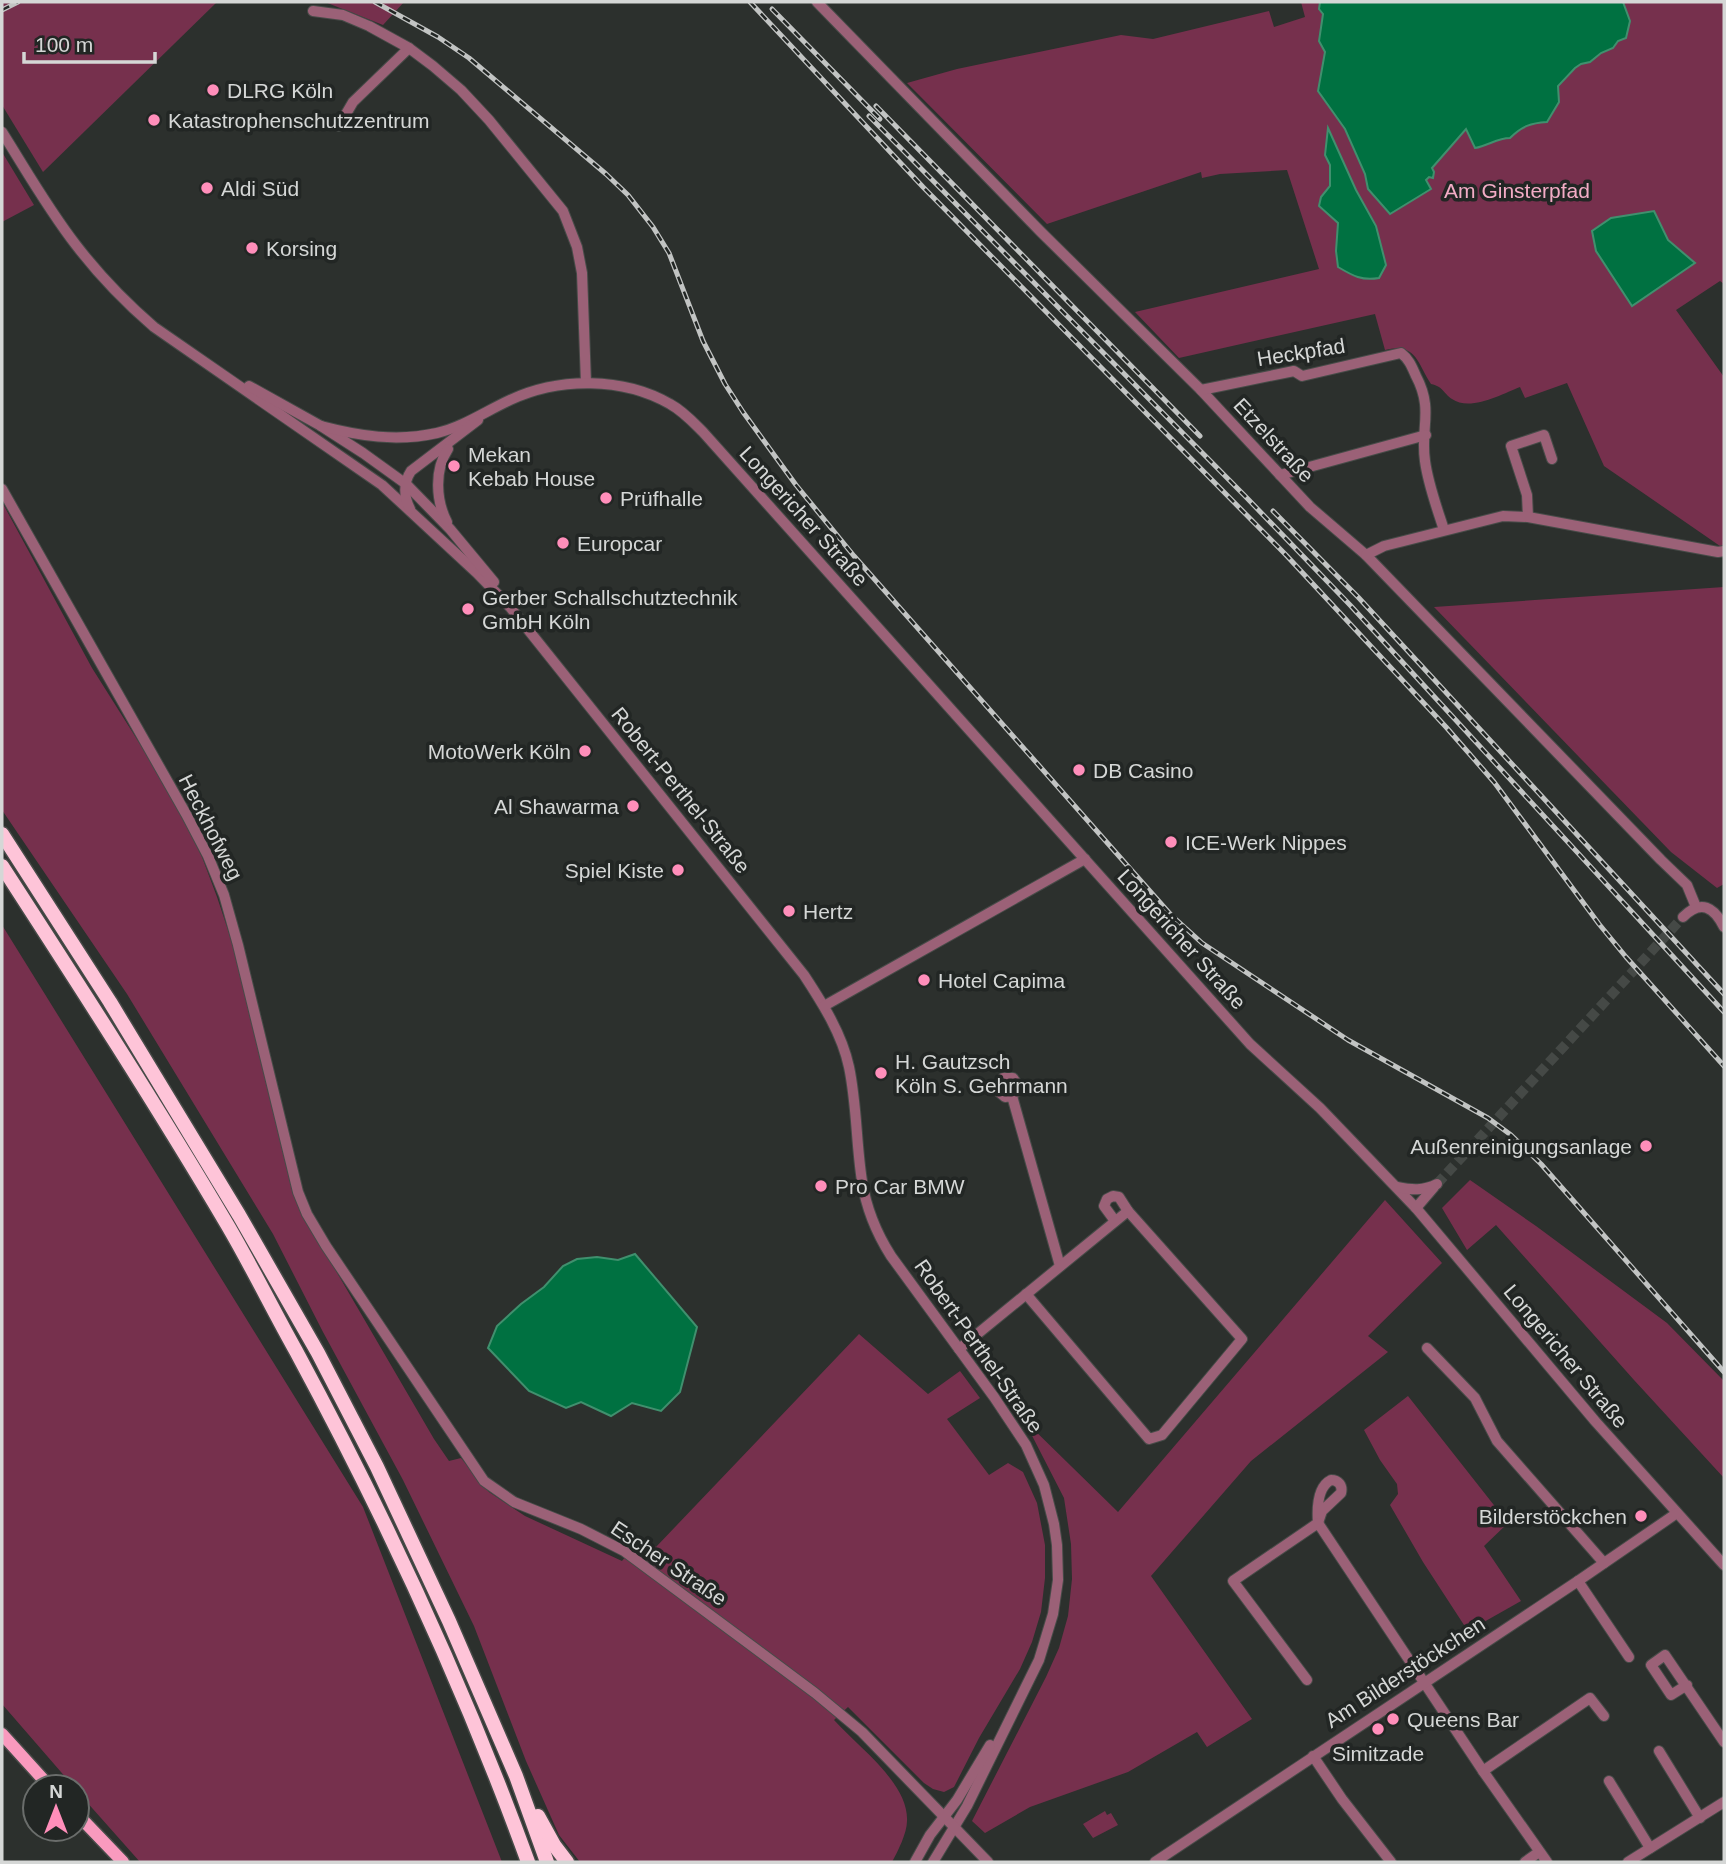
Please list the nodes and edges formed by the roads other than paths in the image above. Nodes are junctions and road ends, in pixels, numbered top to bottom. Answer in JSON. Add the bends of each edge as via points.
{"nodes":[{"id":1,"x":817,"y":2,"type":"edge"},
{"id":2,"x":313,"y":11,"type":"dead end"},
{"id":3,"x":408,"y":48,"type":"junction"},
{"id":4,"x":339,"y":126,"type":"dead end"},
{"id":5,"x":2,"y":132,"type":"edge"},
{"id":6,"x":192,"y":354,"type":"junction"},
{"id":7,"x":586,"y":383,"type":"junction"},
{"id":8,"x":1201,"y":390,"type":"junction"},
{"id":9,"x":490,"y":411,"type":"junction"},
{"id":10,"x":321,"y":426,"type":"junction"},
{"id":11,"x":1426,"y":435,"type":"junction"},
{"id":12,"x":455,"y":438,"type":"junction"},
{"id":13,"x":448,"y":449,"type":"junction"},
{"id":14,"x":1552,"y":459,"type":"dead end"},
{"id":15,"x":1280,"y":475,"type":"junction"},
{"id":16,"x":406,"y":484,"type":"junction"},
{"id":17,"x":382,"y":485,"type":"junction"},
{"id":18,"x":2,"y":489,"type":"edge"},
{"id":19,"x":411,"y":512,"type":"junction"},
{"id":20,"x":1528,"y":517,"type":"junction"},
{"id":21,"x":450,"y":529,"type":"junction"},
{"id":22,"x":1444,"y":530,"type":"junction"},
{"id":23,"x":1724,"y":551,"type":"edge"},
{"id":24,"x":1366,"y":555,"type":"junction"},
{"id":25,"x":505,"y":601,"type":"junction"},
{"id":26,"x":2,"y":834,"type":"edge"},
{"id":27,"x":1085,"y":859,"type":"junction"},
{"id":28,"x":2,"y":866,"type":"edge"},
{"id":29,"x":1696,"y":907,"type":"junction"},
{"id":30,"x":1683,"y":917,"type":"tunnel mouth"},
{"id":31,"x":1724,"y":927,"type":"edge"},
{"id":32,"x":824,"y":1006,"type":"junction"},
{"id":33,"x":1012,"y":1096,"type":"dead end"},
{"id":34,"x":1396,"y":1187,"type":"junction"},
{"id":35,"x":1416,"y":1208,"type":"junction"},
{"id":36,"x":1128,"y":1210,"type":"junction"},
{"id":37,"x":307,"y":1214,"type":"joint"},
{"id":38,"x":1115,"y":1221,"type":"junction"},
{"id":39,"x":1060,"y":1266,"type":"junction"},
{"id":40,"x":1026,"y":1294,"type":"junction"},
{"id":41,"x":1427,"y":1348,"type":"dead end"},
{"id":42,"x":959,"y":1349,"type":"junction"},
{"id":43,"x":1677,"y":1513,"type":"junction"},
{"id":44,"x":1604,"y":1563,"type":"junction"},
{"id":45,"x":1724,"y":1565,"type":"edge"},
{"id":46,"x":1578,"y":1581,"type":"junction"},
{"id":47,"x":1629,"y":1657,"type":"dead end"},
{"id":48,"x":1307,"y":1680,"type":"dead end"},
{"id":49,"x":1423,"y":1683,"type":"junction"},
{"id":50,"x":1687,"y":1685,"type":"dead end"},
{"id":51,"x":1014,"y":1710,"type":"junction"},
{"id":52,"x":1604,"y":1716,"type":"dead end"},
{"id":53,"x":2,"y":1734,"type":"edge"},
{"id":54,"x":1724,"y":1742,"type":"edge"},
{"id":55,"x":1659,"y":1751,"type":"dead end"},
{"id":56,"x":1313,"y":1756,"type":"junction"},
{"id":57,"x":1483,"y":1772,"type":"junction"},
{"id":58,"x":37,"y":1773,"type":"edge"},
{"id":59,"x":516,"y":1776,"type":"junction"},
{"id":60,"x":1609,"y":1781,"type":"dead end"},
{"id":61,"x":1724,"y":1802,"type":"edge"},
{"id":62,"x":943,"y":1816,"type":"junction"},
{"id":63,"x":1700,"y":1818,"type":"junction"},
{"id":64,"x":954,"y":1826,"type":"junction"},
{"id":65,"x":91,"y":1830,"type":"edge"},
{"id":66,"x":517,"y":1831,"type":"junction"},
{"id":67,"x":91,"y":1833,"type":"edge"},
{"id":68,"x":1650,"y":1848,"type":"junction"},
{"id":69,"x":1539,"y":1852,"type":"junction"},
{"id":70,"x":114,"y":1862,"type":"edge"},
{"id":71,"x":123,"y":1862,"type":"edge"},
{"id":72,"x":518,"y":1862,"type":"edge"},
{"id":73,"x":528,"y":1862,"type":"edge"},
{"id":74,"x":547,"y":1862,"type":"edge"},
{"id":75,"x":567,"y":1862,"type":"edge"},
{"id":76,"x":915,"y":1862,"type":"edge"},
{"id":77,"x":933,"y":1862,"type":"edge"},
{"id":78,"x":988,"y":1862,"type":"edge"},
{"id":79,"x":1155,"y":1862,"type":"edge"},
{"id":80,"x":1391,"y":1862,"type":"edge"},
{"id":81,"x":1525,"y":1862,"type":"edge"},
{"id":82,"x":1547,"y":1862,"type":"edge"},
{"id":83,"x":1628,"y":1862,"type":"edge"}],
"edges":[{"from":1,"to":8,"type":"street","name":"Etzelstraße"},
{"from":2,"to":3,"type":"street","via":[[343,15]]},
{"from":3,"to":4,"type":"street","via":[[354,102]]},
{"from":3,"to":7,"type":"street","via":[[461,90],[563,211],[582,273]]},
{"from":5,"to":6,"type":"street","name":"Robert-Perthel-Straße","via":[[53,213],[101,276],[154,327]]},
{"from":6,"to":10,"type":"street","name":"Robert-Perthel-Straße"},
{"from":6,"to":17,"type":"street","name":"Robert-Perthel-Straße"},
{"from":7,"to":9,"type":"street","name":"Longericher Straße","via":[[536,390]]},
{"from":7,"to":27,"type":"street","name":"Longericher Straße","via":[[643,391],[672,405],[703,432]]},
{"from":8,"to":11,"type":"street","name":"Heckpfad","via":[[1294,371],[1301,376],[1401,353],[1423,387]]},
{"from":8,"to":15,"type":"street","name":"Etzelstraße"},
{"from":9,"to":10,"type":"street","name":"Longericher Straße","via":[[438,433],[393,438],[353,435]]},
{"from":9,"to":12,"type":"street","name":"Longericher Straße"},
{"from":10,"to":16,"type":"street","name":"Robert-Perthel-Straße"},
{"from":11,"to":15,"type":"street"},
{"from":11,"to":22,"type":"street","name":"Heckpfad","via":[[1426,465]]},
{"from":12,"to":13,"type":"street","name":"Longericher Straße"},
{"from":12,"to":16,"type":"street","name":"Longericher Straße","via":[[411,471]]},
{"from":13,"to":16,"type":"street","name":"Longericher Straße"},
{"from":13,"to":21,"type":"street","name":"Longericher Straße","via":[[438,491]]},
{"from":14,"to":20,"type":"street","via":[[1544,435],[1511,446],[1527,495]]},
{"from":15,"to":24,"type":"street","name":"Etzelstraße"},
{"from":16,"to":17,"type":"street","via":[[395,488]]},
{"from":16,"to":19,"type":"street"},
{"from":16,"to":21,"type":"street","name":"Robert-Perthel-Straße"},
{"from":17,"to":19,"type":"street","name":"Robert-Perthel-Straße"},
{"from":18,"to":37,"type":"street","name":"Heckhofweg","via":[[208,856],[238,945]]},
{"from":19,"to":25,"type":"street","name":"Robert-Perthel-Straße"},
{"from":20,"to":22,"type":"street","via":[[1503,516]]},
{"from":20,"to":23,"type":"street"},
{"from":21,"to":25,"type":"street","name":"Robert-Perthel-Straße"},
{"from":22,"to":24,"type":"street","via":[[1384,545]]},
{"from":24,"to":29,"type":"street","name":"Etzelstraße","via":[[1687,885]]},
{"from":25,"to":32,"type":"street","name":"Robert-Perthel-Straße"},
{"from":26,"to":59,"type":"highway","via":[[117,1014],[318,1353],[413,1542]]},
{"from":27,"to":32,"type":"street"},
{"from":27,"to":34,"type":"street","name":"Longericher Straße","via":[[1250,1044]]},
{"from":28,"to":66,"type":"highway","via":[[230,1228],[349,1449],[433,1628]]},
{"from":29,"to":30,"type":"street"},
{"from":29,"to":31,"type":"street","name":"Etzelstraße","via":[[1713,911]]},
{"from":32,"to":42,"type":"street","name":"Robert-Perthel-Straße","via":[[849,1064],[862,1182],[874,1222],[891,1256]]},
{"from":33,"to":39,"type":"street"},
{"from":34,"to":35,"type":"street","name":"Longericher Straße"},
{"from":34,"to":35,"type":"street","via":[[1426,1189],[1437,1184]]},
{"from":35,"to":43,"type":"street","name":"Longericher Straße"},
{"from":36,"to":38,"type":"street"},
{"from":36,"to":38,"type":"street","via":[[1119,1197],[1107,1199],[1105,1209]]},
{"from":36,"to":40,"type":"street","via":[[1242,1339],[1162,1435],[1149,1439]]},
{"from":37,"to":62,"type":"street","name":"Escher Straße","via":[[484,1481],[514,1502],[624,1550],[815,1693]]},
{"from":38,"to":39,"type":"street"},
{"from":39,"to":40,"type":"street"},
{"from":40,"to":42,"type":"street"},
{"from":41,"to":44,"type":"street","via":[[1475,1398],[1497,1441]]},
{"from":42,"to":51,"type":"street","name":"Robert-Perthel-Straße","via":[[1026,1445],[1044,1485],[1054,1524],[1058,1571],[1053,1614],[1039,1660]]},
{"from":43,"to":44,"type":"street","name":"Am Bilderstöckchen"},
{"from":43,"to":45,"type":"street","name":"Longericher Straße"},
{"from":44,"to":46,"type":"street","name":"Am Bilderstöckchen"},
{"from":46,"to":47,"type":"street"},
{"from":46,"to":49,"type":"street","name":"Am Bilderstöckchen"},
{"from":48,"to":49,"type":"street","via":[[1233,1581],[1318,1523]]},
{"from":49,"to":56,"type":"street","name":"Am Bilderstöckchen"},
{"from":49,"to":57,"type":"street"},
{"from":50,"to":54,"type":"street"},
{"from":51,"to":62,"type":"street","name":"Robert-Perthel-Straße"},
{"from":51,"to":64,"type":"street","name":"Robert-Perthel-Straße"},
{"from":52,"to":57,"type":"street","via":[[1590,1698]]},
{"from":53,"to":58,"type":"main road"},
{"from":55,"to":63,"type":"street"},
{"from":56,"to":79,"type":"street","name":"Am Bilderstöckchen"},
{"from":56,"to":80,"type":"street"},
{"from":57,"to":69,"type":"street"},
{"from":59,"to":74,"type":"highway"},
{"from":59,"to":75,"type":"highway"},
{"from":60,"to":68,"type":"street"},
{"from":61,"to":63,"type":"street"},
{"from":62,"to":64,"type":"street","name":"Escher Straße"},
{"from":62,"to":76,"type":"street","name":"Robert-Perthel-Straße"},
{"from":63,"to":68,"type":"street"},
{"from":64,"to":77,"type":"street","name":"Robert-Perthel-Straße"},
{"from":64,"to":78,"type":"street","name":"Escher Straße"},
{"from":65,"to":71,"type":"main road"},
{"from":66,"to":72,"type":"highway"},
{"from":66,"to":73,"type":"highway"},
{"from":67,"to":70,"type":"main road"},
{"from":68,"to":83,"type":"street"},
{"from":69,"to":81,"type":"street"},
{"from":69,"to":82,"type":"street"}]}
